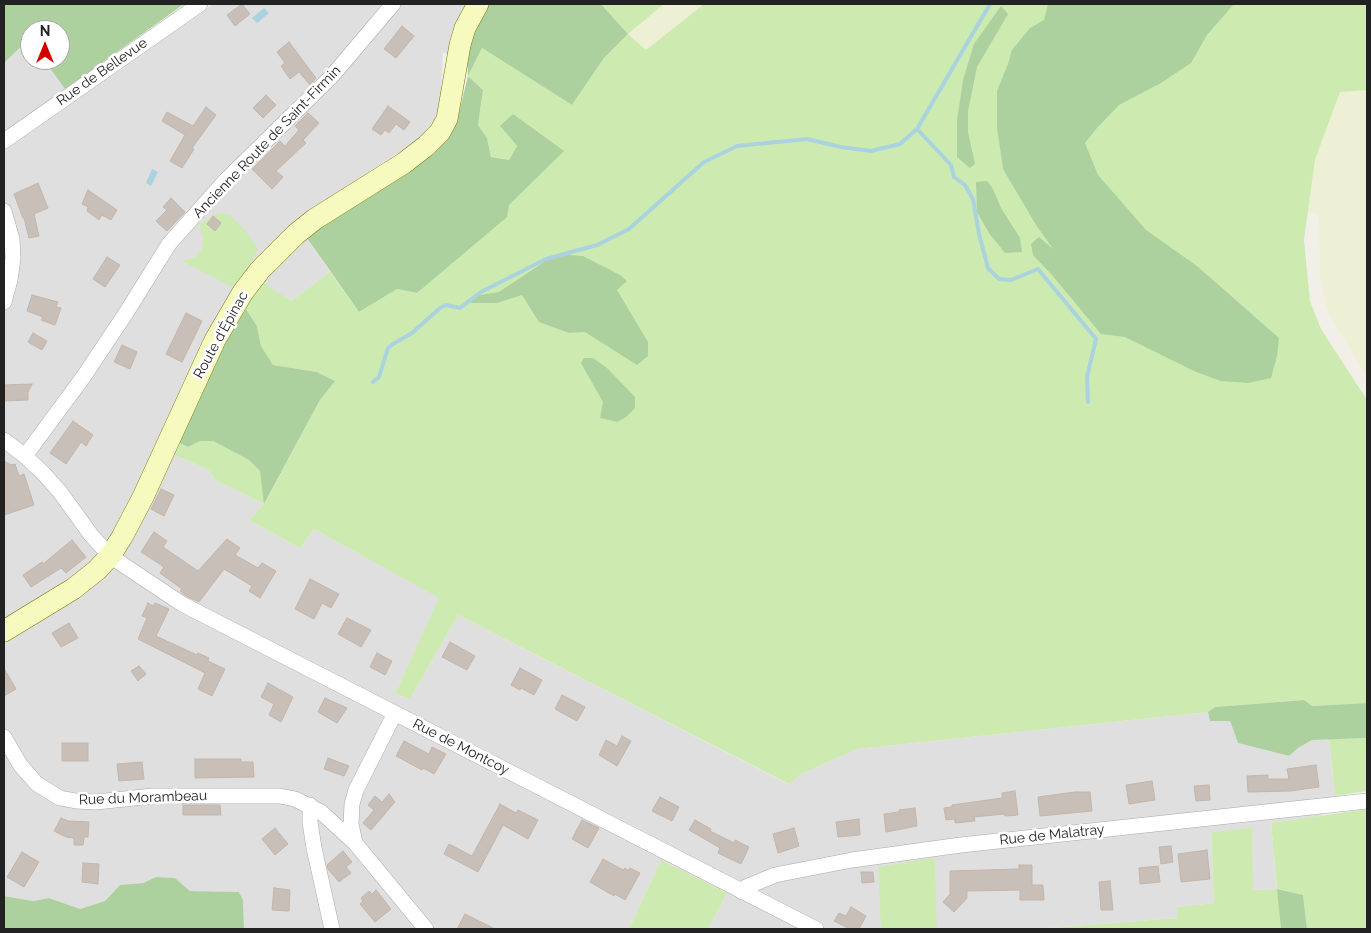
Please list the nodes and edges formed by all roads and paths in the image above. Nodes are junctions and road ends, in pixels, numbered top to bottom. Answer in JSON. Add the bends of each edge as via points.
{"nodes":[{"id":1,"x":200,"y":4,"type":"edge"},
{"id":2,"x":393,"y":4,"type":"edge"},
{"id":3,"x":478,"y":4,"type":"edge"},
{"id":4,"x":4,"y":141,"type":"edge"},
{"id":5,"x":4,"y":211,"type":"edge"},
{"id":6,"x":4,"y":302,"type":"edge"},
{"id":7,"x":4,"y":440,"type":"edge"},
{"id":8,"x":26,"y":456,"type":"junction"},
{"id":9,"x":110,"y":556,"type":"junction"},
{"id":10,"x":4,"y":631,"type":"edge"},
{"id":11,"x":395,"y":713,"type":"junction"},
{"id":12,"x":4,"y":737,"type":"edge"},
{"id":13,"x":1367,"y":801,"type":"edge"},
{"id":14,"x":310,"y":806,"type":"junction"},
{"id":15,"x":355,"y":843,"type":"junction"},
{"id":16,"x":742,"y":892,"type":"junction"},
{"id":17,"x":332,"y":929,"type":"edge"},
{"id":18,"x":426,"y":929,"type":"edge"},
{"id":19,"x":816,"y":929,"type":"edge"}],
"edges":[{"from":1,"to":4,"type":"street","name":"Rue de Bellevue"},
{"from":2,"to":8,"type":"street","name":"Ancienne Route de Saint-Firmin","via":[[332,76],[226,180],[169,244],[84,376]]},
{"from":3,"to":9,"type":"main road","name":"Route d'Épinac","via":[[460,44],[447,119],[440,132],[404,163],[315,219],[260,270],[215,340],[143,497]]},
{"from":5,"to":6,"type":"street","via":[[12,239],[13,258]]},
{"from":7,"to":8,"type":"street","name":"Rue de Montcoy"},
{"from":8,"to":9,"type":"street","name":"Rue de Montcoy","via":[[60,492],[90,535]]},
{"from":9,"to":10,"type":"main road","name":"Route d'Épinac","via":[[72,589]]},
{"from":9,"to":11,"type":"street","name":"Rue de Montcoy","via":[[182,604]]},
{"from":11,"to":15,"type":"street","via":[[354,797],[350,816]]},
{"from":11,"to":16,"type":"street","name":"Rue de Montcoy"},
{"from":12,"to":14,"type":"street","name":"Rue du Morambeau","via":[[37,784],[60,798],[96,802],[153,796],[264,795],[280,796]]},
{"from":13,"to":16,"type":"street","name":"Rue de Malatray","via":[[852,860],[775,875],[746,887]]},
{"from":14,"to":15,"type":"street","name":"Rue du Morambeau","via":[[322,812]]},
{"from":14,"to":17,"type":"street","via":[[314,848]]},
{"from":15,"to":18,"type":"street","name":"Rue du Morambeau"},
{"from":16,"to":19,"type":"street","name":"Rue de Montcoy"}]}
